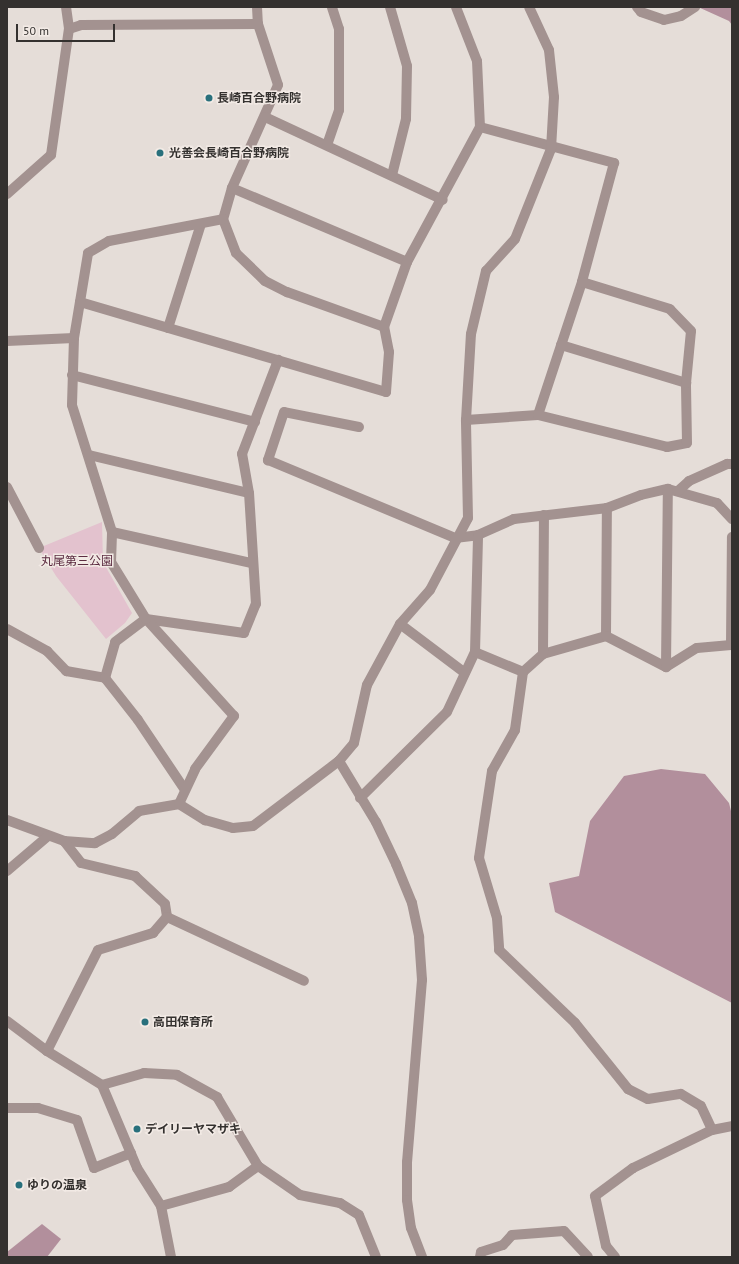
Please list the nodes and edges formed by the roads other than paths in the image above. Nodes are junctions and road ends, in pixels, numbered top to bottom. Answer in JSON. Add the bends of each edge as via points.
{"nodes":[{"id":1,"x":66,"y":7,"type":"edge"},
{"id":2,"x":258,"y":7,"type":"edge"},
{"id":3,"x":332,"y":7,"type":"edge"},
{"id":4,"x":390,"y":7,"type":"edge"},
{"id":5,"x":456,"y":7,"type":"edge"},
{"id":6,"x":528,"y":7,"type":"edge"},
{"id":7,"x":637,"y":7,"type":"edge"},
{"id":8,"x":695,"y":7,"type":"edge"},
{"id":9,"x":258,"y":24,"type":"junction"},
{"id":10,"x":69,"y":30,"type":"junction"},
{"id":11,"x":265,"y":117,"type":"junction"},
{"id":12,"x":480,"y":128,"type":"junction"},
{"id":13,"x":327,"y":145,"type":"junction"},
{"id":14,"x":551,"y":148,"type":"junction"},
{"id":15,"x":392,"y":174,"type":"junction"},
{"id":16,"x":232,"y":188,"type":"junction"},
{"id":17,"x":7,"y":194,"type":"edge"},
{"id":18,"x":443,"y":200,"type":"junction"},
{"id":19,"x":223,"y":219,"type":"junction"},
{"id":20,"x":201,"y":224,"type":"junction"},
{"id":21,"x":407,"y":262,"type":"junction"},
{"id":22,"x":582,"y":282,"type":"junction"},
{"id":23,"x":80,"y":302,"type":"junction"},
{"id":24,"x":384,"y":327,"type":"junction"},
{"id":25,"x":168,"y":328,"type":"junction"},
{"id":26,"x":74,"y":338,"type":"junction"},
{"id":27,"x":7,"y":341,"type":"edge"},
{"id":28,"x":561,"y":345,"type":"junction"},
{"id":29,"x":278,"y":360,"type":"junction"},
{"id":30,"x":72,"y":375,"type":"junction"},
{"id":31,"x":686,"y":383,"type":"junction"},
{"id":32,"x":538,"y":415,"type":"junction"},
{"id":33,"x":466,"y":420,"type":"junction"},
{"id":34,"x":256,"y":422,"type":"junction"},
{"id":35,"x":359,"y":427,"type":"dead end"},
{"id":36,"x":89,"y":455,"type":"junction"},
{"id":37,"x":732,"y":464,"type":"edge"},
{"id":38,"x":7,"y":487,"type":"edge"},
{"id":39,"x":668,"y":489,"type":"junction"},
{"id":40,"x":678,"y":491,"type":"junction"},
{"id":41,"x":249,"y":493,"type":"junction"},
{"id":42,"x":607,"y":508,"type":"junction"},
{"id":43,"x":544,"y":515,"type":"junction"},
{"id":44,"x":732,"y":519,"type":"edge"},
{"id":45,"x":112,"y":532,"type":"junction"},
{"id":46,"x":478,"y":535,"type":"junction"},
{"id":47,"x":732,"y":537,"type":"edge"},
{"id":48,"x":455,"y":538,"type":"junction"},
{"id":49,"x":39,"y":548,"type":"dead end"},
{"id":50,"x":732,"y":552,"type":"edge"},
{"id":51,"x":251,"y":563,"type":"junction"},
{"id":52,"x":146,"y":618,"type":"junction"},
{"id":53,"x":400,"y":624,"type":"junction"},
{"id":54,"x":7,"y":629,"type":"edge"},
{"id":55,"x":606,"y":636,"type":"junction"},
{"id":56,"x":732,"y":645,"type":"edge"},
{"id":57,"x":475,"y":652,"type":"junction"},
{"id":58,"x":543,"y":654,"type":"junction"},
{"id":59,"x":666,"y":667,"type":"junction"},
{"id":60,"x":523,"y":672,"type":"junction"},
{"id":61,"x":465,"y":673,"type":"junction"},
{"id":62,"x":104,"y":678,"type":"junction"},
{"id":63,"x":339,"y":761,"type":"junction"},
{"id":64,"x":185,"y":790,"type":"junction"},
{"id":65,"x":360,"y":798,"type":"junction"},
{"id":66,"x":179,"y":804,"type":"junction"},
{"id":67,"x":7,"y":820,"type":"edge"},
{"id":68,"x":48,"y":836,"type":"junction"},
{"id":69,"x":64,"y":841,"type":"junction"},
{"id":70,"x":7,"y":871,"type":"edge"},
{"id":71,"x":167,"y":917,"type":"junction"},
{"id":72,"x":304,"y":981,"type":"dead end"},
{"id":73,"x":8,"y":1026,"type":"edge"},
{"id":74,"x":47,"y":1051,"type":"junction"},
{"id":75,"x":102,"y":1085,"type":"junction"},
{"id":76,"x":7,"y":1108,"type":"edge"},
{"id":77,"x":732,"y":1126,"type":"edge"},
{"id":78,"x":712,"y":1130,"type":"junction"},
{"id":79,"x":131,"y":1153,"type":"junction"},
{"id":80,"x":258,"y":1166,"type":"junction"},
{"id":81,"x":161,"y":1206,"type":"junction"},
{"id":82,"x":171,"y":1257,"type":"edge"},
{"id":83,"x":376,"y":1257,"type":"edge"},
{"id":84,"x":422,"y":1257,"type":"edge"},
{"id":85,"x":480,"y":1257,"type":"edge"},
{"id":86,"x":588,"y":1257,"type":"edge"},
{"id":87,"x":615,"y":1257,"type":"edge"}],
"edges":[{"from":1,"to":10,"type":"street"},
{"from":2,"to":9,"type":"street"},
{"from":3,"to":13,"type":"street","via":[[339,29],[339,110]]},
{"from":4,"to":15,"type":"street","via":[[407,66],[406,119]]},
{"from":5,"to":12,"type":"street","via":[[477,61]]},
{"from":6,"to":14,"type":"street","via":[[549,50],[554,97]]},
{"from":7,"to":8,"type":"street","via":[[641,12],[664,20],[681,16]]},
{"from":9,"to":10,"type":"street","via":[[81,25]]},
{"from":9,"to":11,"type":"street","via":[[278,85]]},
{"from":10,"to":17,"type":"street","via":[[51,155]]},
{"from":11,"to":13,"type":"street"},
{"from":11,"to":16,"type":"street"},
{"from":12,"to":14,"type":"street"},
{"from":12,"to":18,"type":"street"},
{"from":13,"to":15,"type":"street"},
{"from":14,"to":22,"type":"street","via":[[614,163]]},
{"from":14,"to":33,"type":"street","via":[[515,239],[486,271],[471,334]]},
{"from":15,"to":18,"type":"street"},
{"from":16,"to":19,"type":"street"},
{"from":16,"to":21,"type":"street"},
{"from":18,"to":21,"type":"street"},
{"from":19,"to":20,"type":"street"},
{"from":19,"to":24,"type":"street","via":[[236,253],[265,281]]},
{"from":20,"to":23,"type":"street","via":[[109,242],[88,253]]},
{"from":20,"to":25,"type":"street"},
{"from":21,"to":24,"type":"street"},
{"from":22,"to":28,"type":"street"},
{"from":22,"to":31,"type":"street","via":[[670,309],[691,331]]},
{"from":23,"to":25,"type":"street"},
{"from":23,"to":26,"type":"street"},
{"from":24,"to":29,"type":"street","via":[[389,352],[386,392]]},
{"from":25,"to":29,"type":"street"},
{"from":26,"to":27,"type":"street"},
{"from":26,"to":30,"type":"street"},
{"from":28,"to":31,"type":"street"},
{"from":28,"to":32,"type":"street"},
{"from":29,"to":34,"type":"street"},
{"from":30,"to":34,"type":"street"},
{"from":30,"to":36,"type":"street","via":[[72,405]]},
{"from":31,"to":32,"type":"street","via":[[688,444],[667,447]]},
{"from":32,"to":33,"type":"street"},
{"from":33,"to":48,"type":"street","via":[[468,518]]},
{"from":34,"to":41,"type":"street","via":[[242,454]]},
{"from":35,"to":48,"type":"street","via":[[284,412],[268,460]]},
{"from":36,"to":41,"type":"street"},
{"from":36,"to":45,"type":"street"},
{"from":37,"to":40,"type":"street","via":[[689,481]]},
{"from":38,"to":49,"type":"street"},
{"from":39,"to":40,"type":"street"},
{"from":39,"to":42,"type":"street","via":[[641,495]]},
{"from":39,"to":59,"type":"street"},
{"from":40,"to":44,"type":"street","via":[[717,503]]},
{"from":41,"to":51,"type":"street"},
{"from":42,"to":43,"type":"street"},
{"from":42,"to":55,"type":"street"},
{"from":43,"to":46,"type":"street","via":[[514,519]]},
{"from":43,"to":58,"type":"street"},
{"from":45,"to":51,"type":"street"},
{"from":45,"to":52,"type":"street","via":[[111,562]]},
{"from":46,"to":48,"type":"street"},
{"from":46,"to":57,"type":"street"},
{"from":47,"to":50,"type":"street"},
{"from":48,"to":53,"type":"street","via":[[430,590]]},
{"from":50,"to":56,"type":"street"},
{"from":51,"to":52,"type":"street","via":[[256,604],[244,633]]},
{"from":52,"to":62,"type":"street","via":[[115,642]]},
{"from":52,"to":64,"type":"street","via":[[234,716],[195,769]]},
{"from":53,"to":61,"type":"street"},
{"from":53,"to":63,"type":"street","via":[[368,685],[354,743]]},
{"from":54,"to":62,"type":"street","via":[[46,651],[66,671]]},
{"from":55,"to":58,"type":"street"},
{"from":55,"to":59,"type":"street"},
{"from":56,"to":59,"type":"street","via":[[697,648]]},
{"from":57,"to":60,"type":"street"},
{"from":57,"to":61,"type":"street"},
{"from":58,"to":60,"type":"street"},
{"from":60,"to":78,"type":"street","via":[[514,730],[492,771],[479,858],[497,918],[499,950],[575,1023],[628,1089],[648,1099],[681,1094],[701,1106]]},
{"from":61,"to":65,"type":"street","via":[[448,712]]},
{"from":62,"to":64,"type":"street","via":[[138,720]]},
{"from":63,"to":65,"type":"street"},
{"from":63,"to":66,"type":"street","via":[[253,826],[233,828],[212,822]]},
{"from":64,"to":66,"type":"street"},
{"from":65,"to":84,"type":"street","via":[[376,822],[412,902],[419,937],[422,980],[407,1162],[407,1200],[411,1228]]},
{"from":66,"to":69,"type":"street","via":[[139,811],[112,834],[95,843]]},
{"from":67,"to":68,"type":"street"},
{"from":68,"to":69,"type":"street"},
{"from":68,"to":70,"type":"street"},
{"from":69,"to":71,"type":"street","via":[[81,863],[135,876],[165,904]]},
{"from":71,"to":72,"type":"street"},
{"from":71,"to":74,"type":"street","via":[[154,933],[98,950]]},
{"from":73,"to":74,"type":"street"},
{"from":74,"to":75,"type":"street"},
{"from":75,"to":79,"type":"street"},
{"from":75,"to":80,"type":"street","via":[[144,1072],[177,1075],[217,1097]]},
{"from":76,"to":79,"type":"street","via":[[38,1108],[77,1120],[94,1168]]},
{"from":77,"to":78,"type":"street"},
{"from":78,"to":87,"type":"street","via":[[633,1168],[595,1196],[606,1246]]},
{"from":79,"to":81,"type":"street"},
{"from":80,"to":81,"type":"street","via":[[229,1187]]},
{"from":80,"to":83,"type":"street","via":[[300,1195],[340,1203],[359,1215]]},
{"from":81,"to":82,"type":"street"},
{"from":85,"to":86,"type":"street","via":[[481,1252],[502,1245],[512,1235],[564,1230]]}]}
